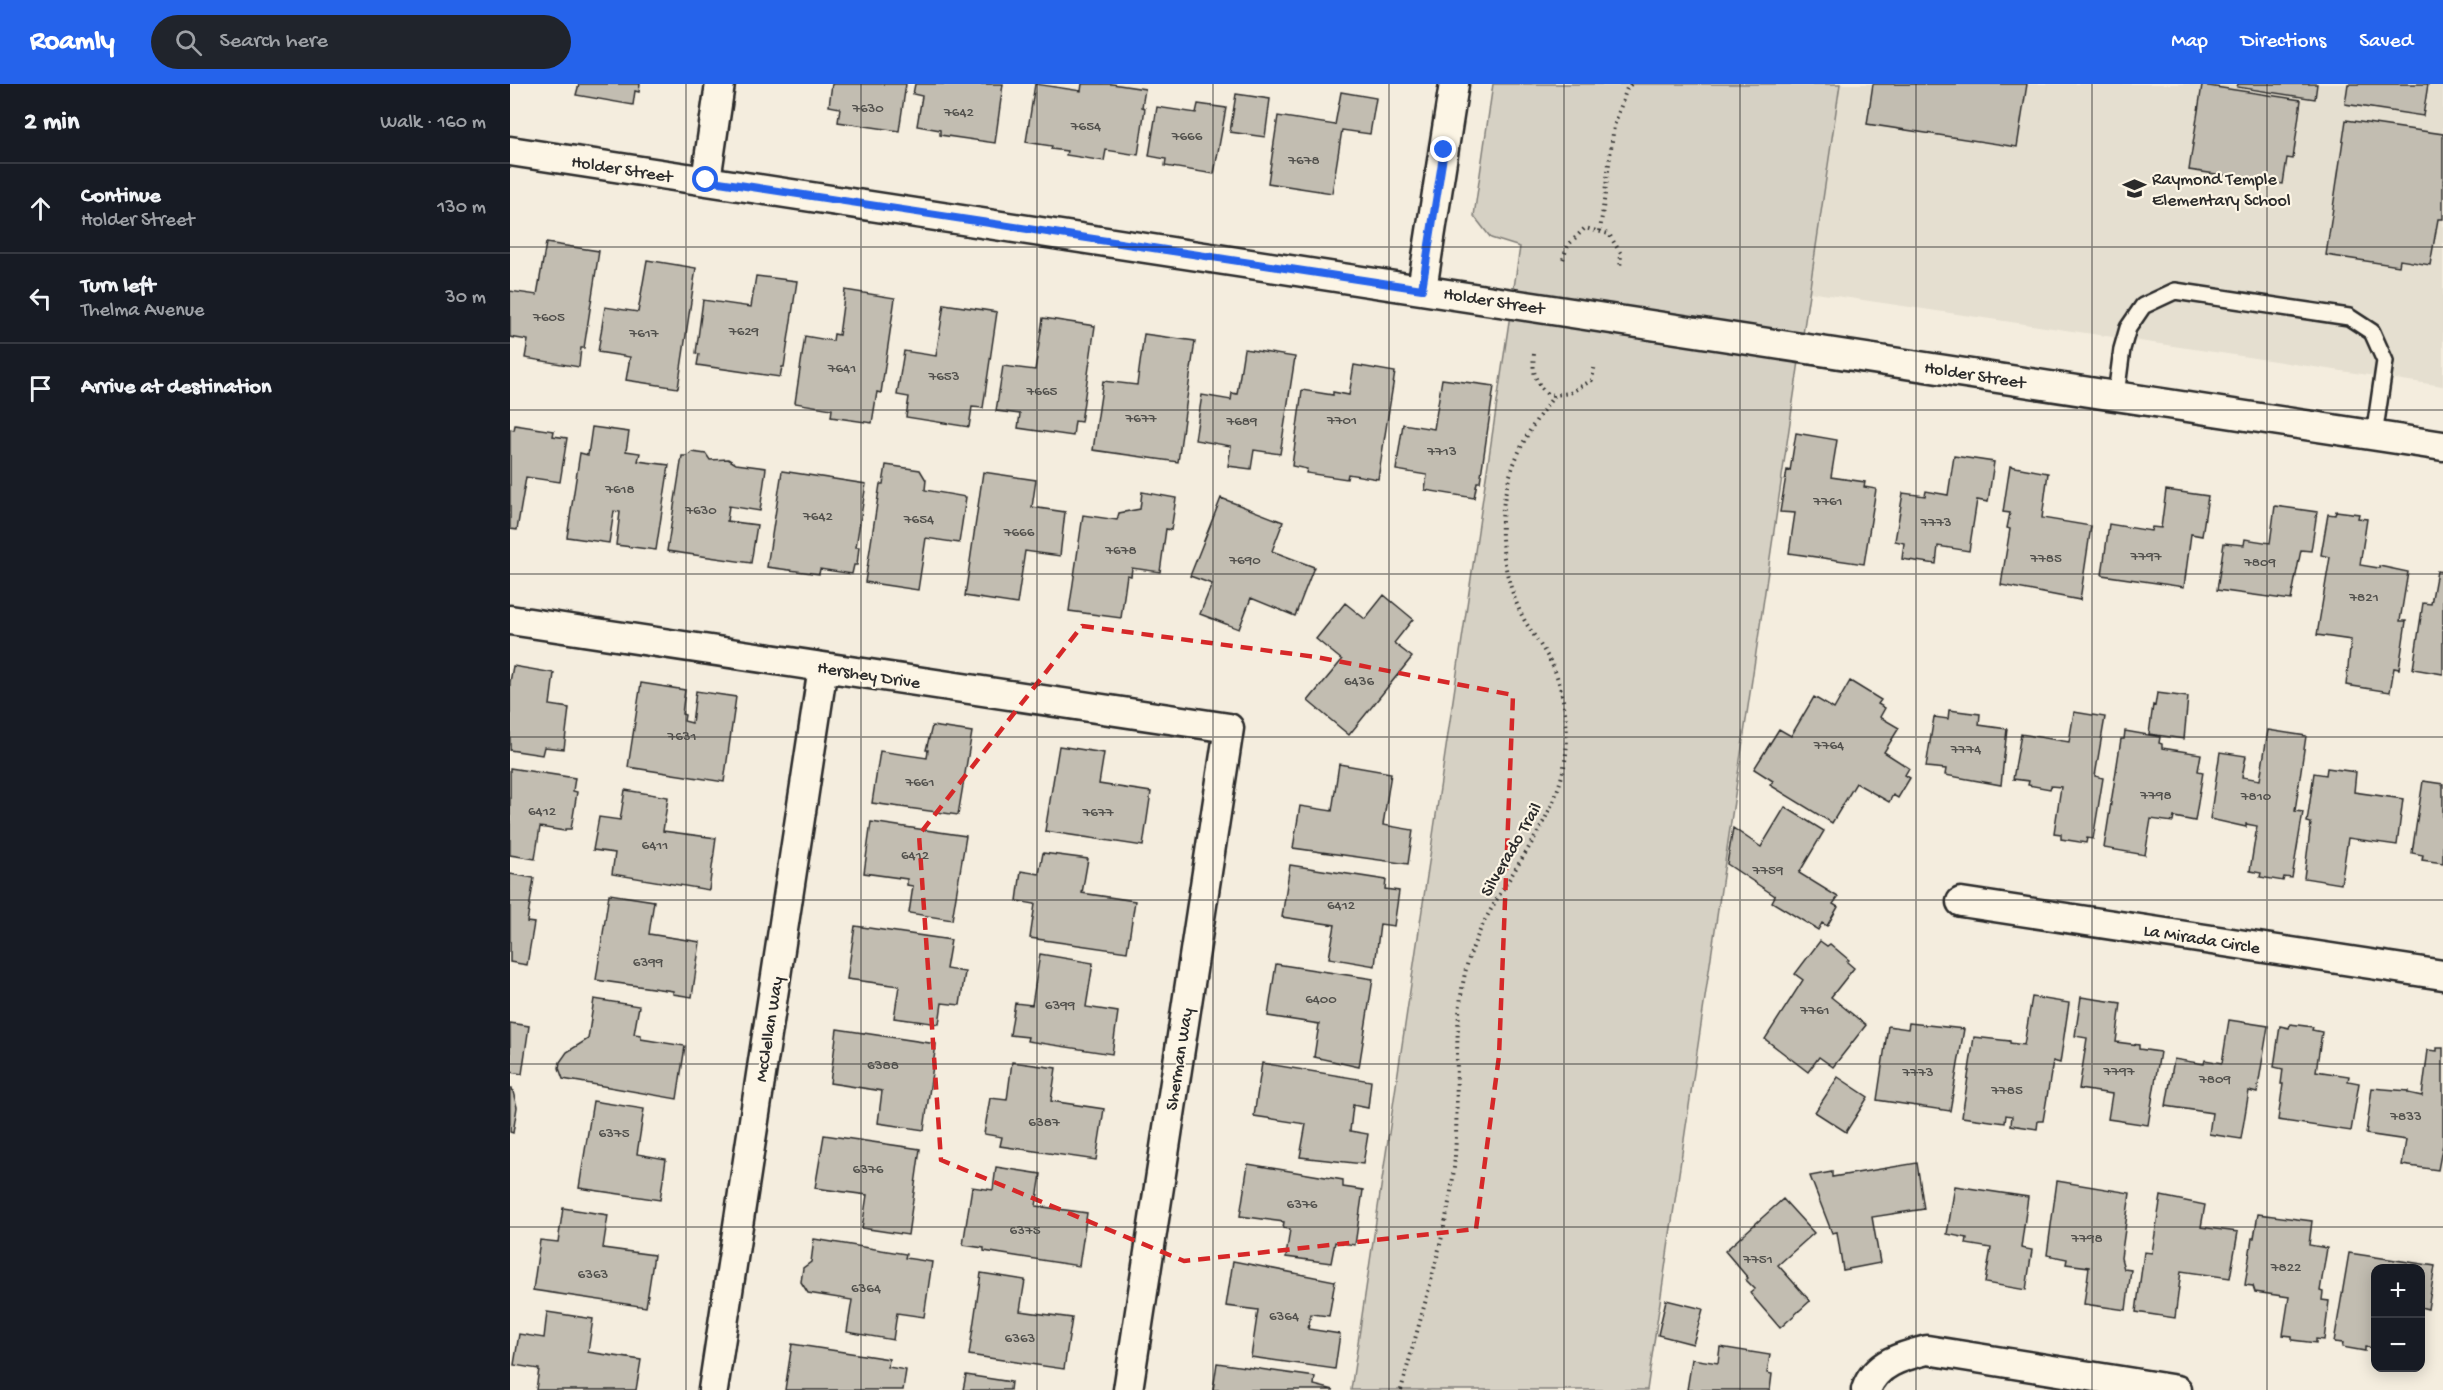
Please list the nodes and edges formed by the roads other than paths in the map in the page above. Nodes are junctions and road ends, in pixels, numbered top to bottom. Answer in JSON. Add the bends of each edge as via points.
{"nodes":[{"id":1,"x":720,"y":84,"type":"edge"},
{"id":2,"x":1454,"y":84,"type":"edge"},
{"id":3,"x":510,"y":151,"type":"edge"},
{"id":4,"x":706,"y":180,"type":"junction"},
{"id":5,"x":1422,"y":289,"type":"junction"},
{"id":6,"x":2116,"y":395,"type":"junction"},
{"id":7,"x":2374,"y":435,"type":"junction"},
{"id":8,"x":2443,"y":446,"type":"edge"},
{"id":9,"x":510,"y":620,"type":"edge"},
{"id":10,"x":823,"y":667,"type":"junction"},
{"id":11,"x":1229,"y":728,"type":"joint"},
{"id":12,"x":1961,"y":902,"type":"dead end"},
{"id":13,"x":2443,"y":975,"type":"edge"},
{"id":14,"x":713,"y":1390,"type":"edge"},
{"id":15,"x":1128,"y":1390,"type":"edge"},
{"id":16,"x":1866,"y":1390,"type":"edge"},
{"id":17,"x":2177,"y":1390,"type":"edge"}],
"edges":[{"from":1,"to":4,"type":"street"},
{"from":2,"to":5,"type":"street"},
{"from":3,"to":4,"type":"street","name":"Holder Street"},
{"from":4,"to":5,"type":"street","name":"Holder Street"},
{"from":5,"to":6,"type":"street","name":"Holder Street"},
{"from":6,"to":7,"type":"street","name":"Holder Street"},
{"from":6,"to":7,"type":"lane","via":[[2128,328],[2143,306],[2175,291],[2349,317],[2372,332],[2385,361]]},
{"from":7,"to":8,"type":"street","name":"Holder Street"},
{"from":9,"to":10,"type":"street","name":"Hershey Drive"},
{"from":10,"to":11,"type":"street","name":"Hershey Drive"},
{"from":10,"to":14,"type":"street","name":"McClellan Way"},
{"from":11,"to":15,"type":"street","name":"Sherman Way"},
{"from":12,"to":13,"type":"street","name":"La Mirada Circle"},
{"from":16,"to":17,"type":"street","via":[[1883,1366],[1904,1355],[1927,1350]]}]}
